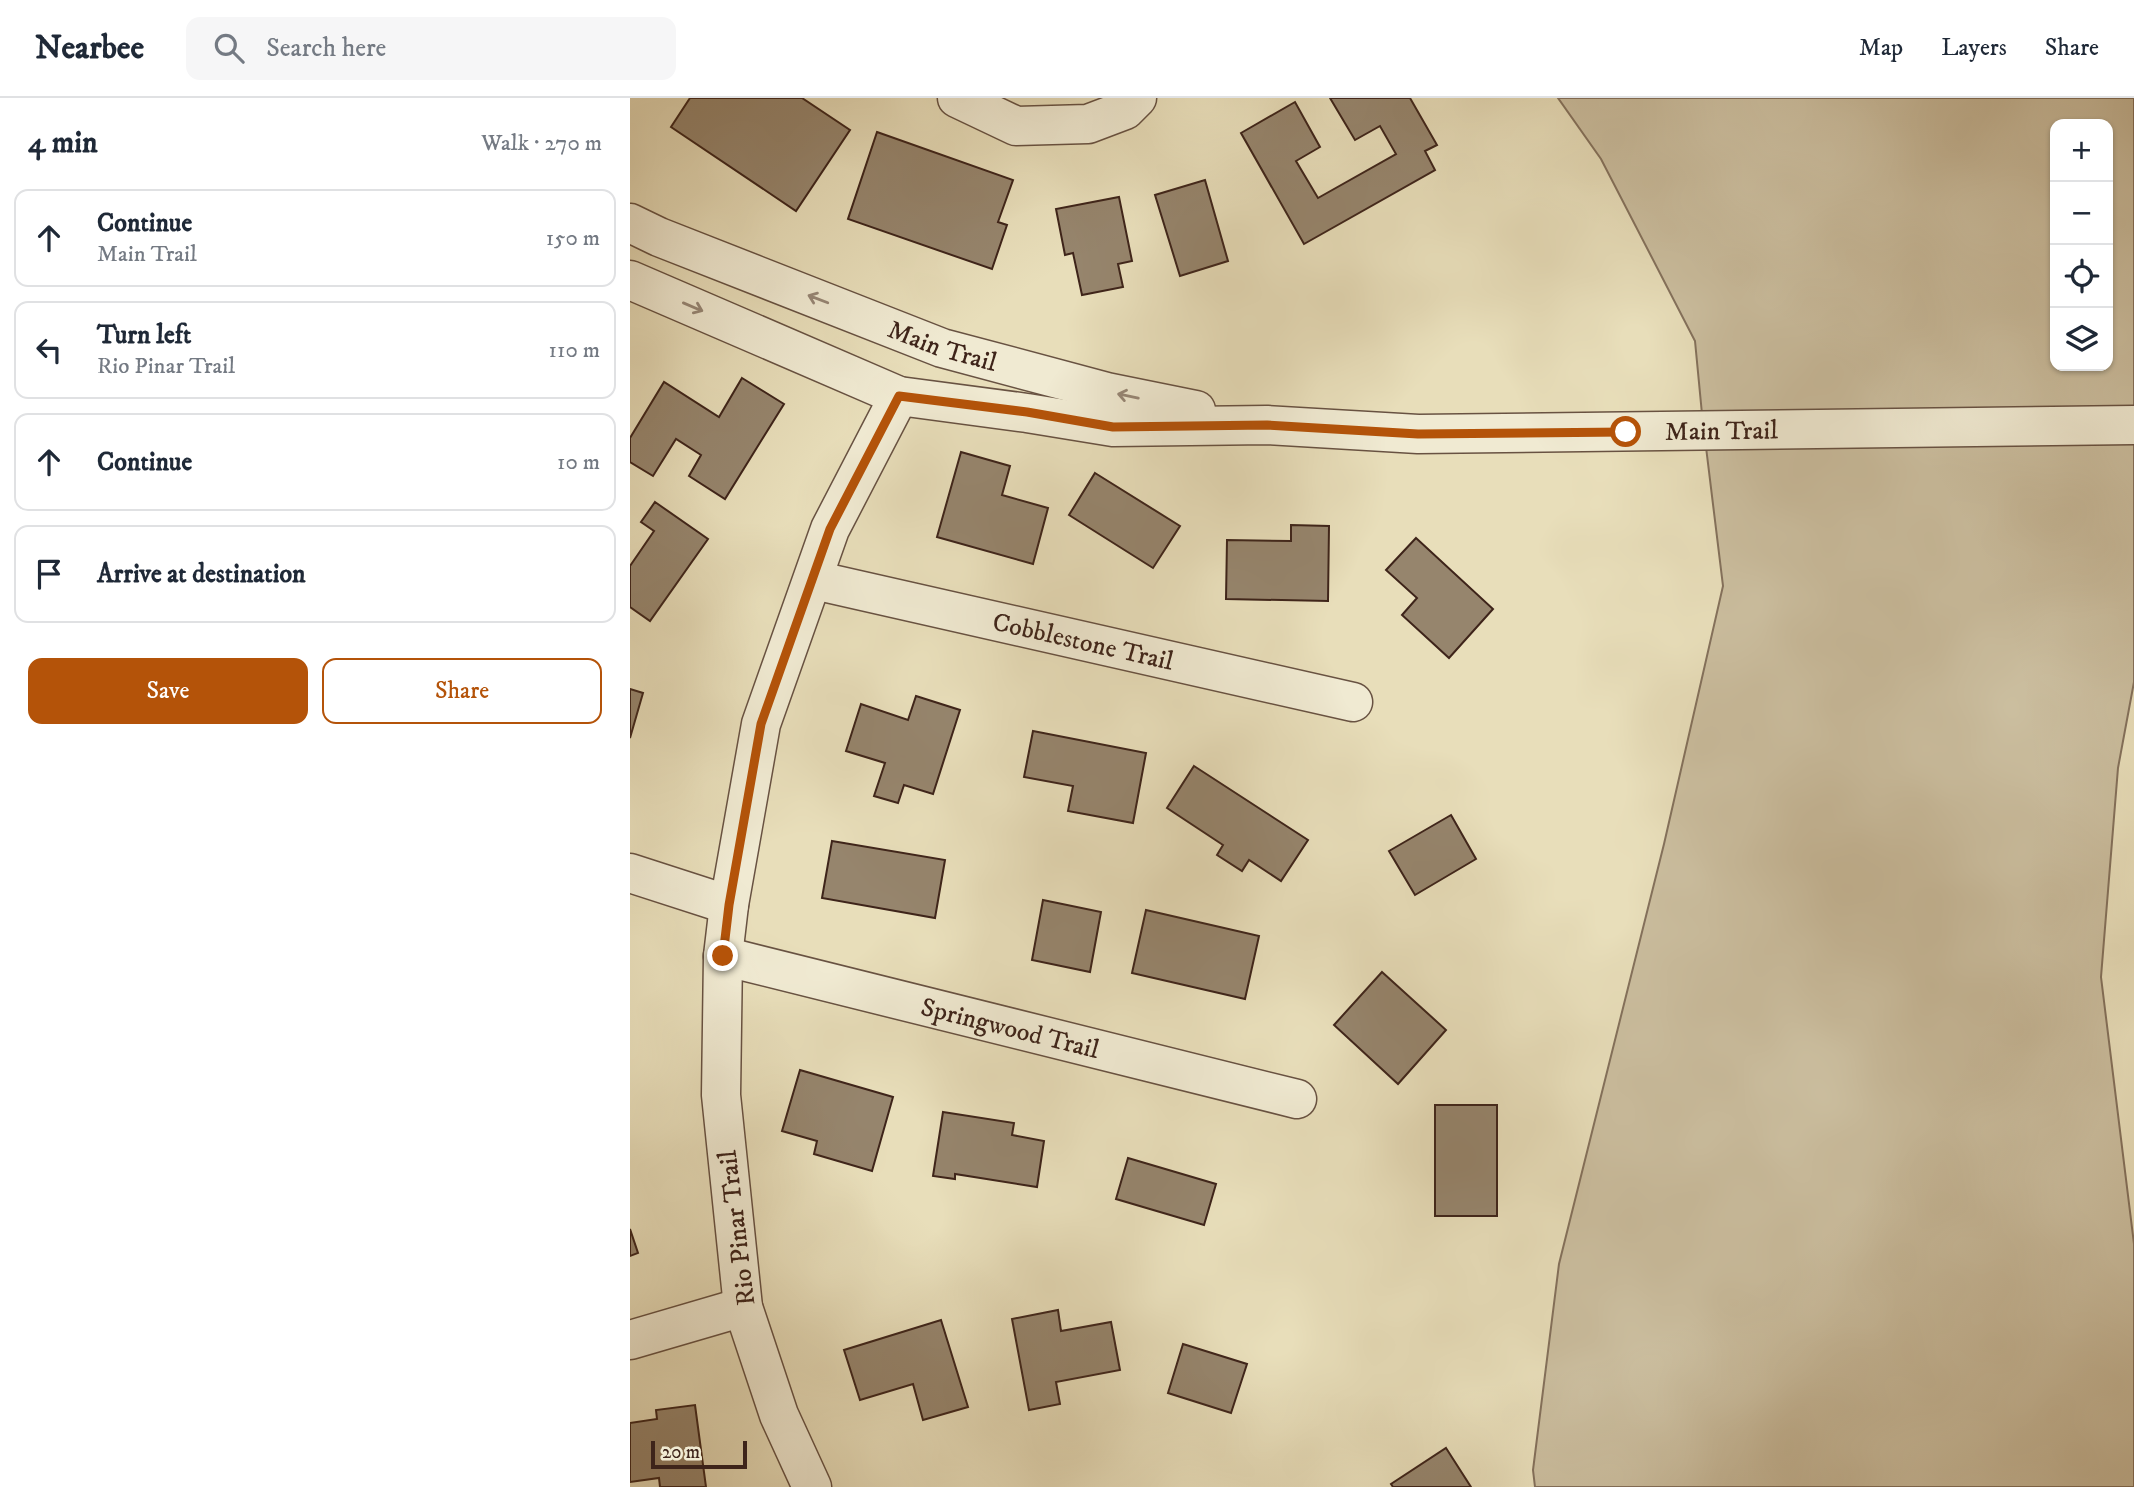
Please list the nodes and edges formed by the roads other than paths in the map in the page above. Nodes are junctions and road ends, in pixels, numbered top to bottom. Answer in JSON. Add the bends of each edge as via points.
{"nodes":[{"id":1,"x":957,"y":98,"type":"edge"},
{"id":2,"x":1136,"y":98,"type":"edge"},
{"id":3,"x":630,"y":223,"type":"edge"},
{"id":4,"x":630,"y":280,"type":"edge"},
{"id":5,"x":869,"y":319,"type":"junction"},
{"id":6,"x":982,"y":359,"type":"junction"},
{"id":7,"x":846,"y":373,"type":"junction"},
{"id":8,"x":899,"y":396,"type":"junction"},
{"id":9,"x":972,"y":405,"type":"junction"},
{"id":10,"x":1267,"y":425,"type":"junction"},
{"id":11,"x":2134,"y":425,"type":"edge"},
{"id":12,"x":814,"y":580,"type":"junction"},
{"id":13,"x":1353,"y":702,"type":"dead end"},
{"id":14,"x":630,"y":873,"type":"edge"},
{"id":15,"x":729,"y":905,"type":"junction"},
{"id":16,"x":723,"y":956,"type":"junction"},
{"id":17,"x":1297,"y":1099,"type":"dead end"},
{"id":18,"x":743,"y":1307,"type":"junction"},
{"id":19,"x":630,"y":1340,"type":"edge"},
{"id":20,"x":812,"y":1487,"type":"edge"}],
"edges":[{"from":1,"to":2,"type":"street","via":[[1016,126],[1087,124],[1125,110]]},
{"from":5,"to":3,"type":"street","name":"Main Trail","one_way":true},
{"from":4,"to":7,"type":"street","name":"Main Trail","one_way":true},
{"from":5,"to":6,"type":"street","name":"Main Trail"},
{"from":5,"to":7,"type":"street"},
{"from":6,"to":9,"type":"street"},
{"from":10,"to":6,"type":"street","name":"Main Trail","one_way":true,"via":[[1107,392]]},
{"from":7,"to":8,"type":"street","name":"Main Trail"},
{"from":8,"to":9,"type":"street","name":"Main Trail"},
{"from":8,"to":12,"type":"street","via":[[830,529]]},
{"from":9,"to":10,"type":"street","name":"Main Trail","via":[[1113,427]]},
{"from":10,"to":11,"type":"street","name":"Main Trail","via":[[1418,434]]},
{"from":12,"to":13,"type":"street","name":"Cobblestone Trail"},
{"from":12,"to":15,"type":"street","via":[[761,724]]},
{"from":14,"to":15,"type":"street"},
{"from":15,"to":16,"type":"street","name":"Rio Pinar Trail"},
{"from":16,"to":17,"type":"street","name":"Springwood Trail"},
{"from":16,"to":18,"type":"street","name":"Rio Pinar Trail","via":[[721,1095]]},
{"from":18,"to":19,"type":"street"},
{"from":18,"to":20,"type":"street","name":"Rio Pinar Trail","via":[[779,1415]]}]}
